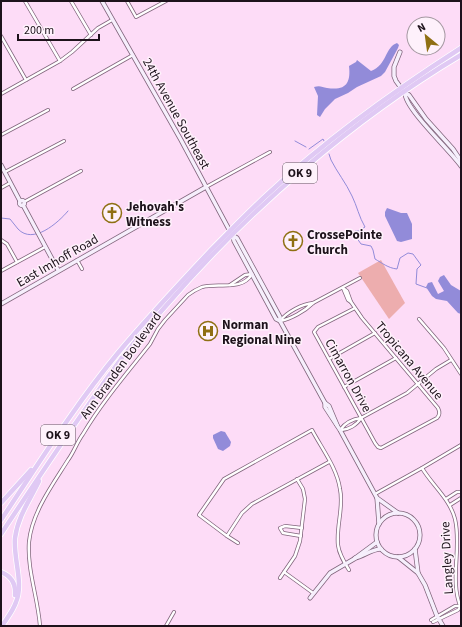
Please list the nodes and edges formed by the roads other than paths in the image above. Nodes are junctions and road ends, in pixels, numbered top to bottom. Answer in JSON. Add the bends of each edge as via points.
{"nodes":[{"id":1,"x":25,"y":1,"type":"edge"},
{"id":2,"x":71,"y":1,"type":"edge"},
{"id":3,"x":102,"y":1,"type":"edge"},
{"id":4,"x":127,"y":1,"type":"edge"},
{"id":5,"x":165,"y":1,"type":"edge"},
{"id":6,"x":113,"y":19,"type":"junction"},
{"id":7,"x":90,"y":35,"type":"junction"},
{"id":8,"x":1,"y":36,"type":"edge"},
{"id":9,"x":461,"y":48,"type":"edge"},
{"id":10,"x":400,"y":52,"type":"dead end"},
{"id":11,"x":133,"y":55,"type":"junction"},
{"id":12,"x":461,"y":55,"type":"edge"},
{"id":13,"x":60,"y":61,"type":"junction"},
{"id":14,"x":26,"y":80,"type":"junction"},
{"id":15,"x":73,"y":89,"type":"dead end"},
{"id":16,"x":403,"y":91,"type":"junction"},
{"id":17,"x":1,"y":94,"type":"edge"},
{"id":18,"x":48,"y":110,"type":"dead end"},
{"id":19,"x":1,"y":136,"type":"edge"},
{"id":20,"x":64,"y":140,"type":"dead end"},
{"id":21,"x":270,"y":152,"type":"dead end"},
{"id":22,"x":461,"y":161,"type":"edge"},
{"id":23,"x":1,"y":165,"type":"edge"},
{"id":24,"x":461,"y":166,"type":"edge"},
{"id":25,"x":81,"y":171,"type":"dead end"},
{"id":26,"x":5,"y":172,"type":"junction"},
{"id":27,"x":11,"y":182,"type":"junction"},
{"id":28,"x":206,"y":187,"type":"junction"},
{"id":29,"x":1,"y":188,"type":"edge"},
{"id":30,"x":22,"y":203,"type":"junction"},
{"id":31,"x":232,"y":234,"type":"junction"},
{"id":32,"x":1,"y":240,"type":"edge"},
{"id":33,"x":45,"y":246,"type":"junction"},
{"id":34,"x":76,"y":260,"type":"junction"},
{"id":35,"x":17,"y":262,"type":"junction"},
{"id":36,"x":82,"y":269,"type":"dead end"},
{"id":37,"x":58,"y":270,"type":"junction"},
{"id":38,"x":1,"y":271,"type":"edge"},
{"id":39,"x":252,"y":274,"type":"junction"},
{"id":40,"x":360,"y":278,"type":"dead end"},
{"id":41,"x":229,"y":285,"type":"junction"},
{"id":42,"x":343,"y":288,"type":"junction"},
{"id":43,"x":1,"y":304,"type":"edge"},
{"id":44,"x":355,"y":308,"type":"junction"},
{"id":45,"x":419,"y":319,"type":"dead end"},
{"id":46,"x":280,"y":321,"type":"junction"},
{"id":47,"x":375,"y":333,"type":"junction"},
{"id":48,"x":396,"y":358,"type":"junction"},
{"id":49,"x":328,"y":359,"type":"junction"},
{"id":50,"x":451,"y":360,"type":"junction"},
{"id":51,"x":461,"y":374,"type":"edge"},
{"id":52,"x":418,"y":384,"type":"junction"},
{"id":53,"x":344,"y":387,"type":"junction"},
{"id":54,"x":361,"y":418,"type":"junction"},
{"id":55,"x":340,"y":430,"type":"junction"},
{"id":56,"x":461,"y":444,"type":"edge"},
{"id":57,"x":380,"y":448,"type":"joint"},
{"id":58,"x":41,"y":460,"type":"junction"},
{"id":59,"x":329,"y":462,"type":"junction"},
{"id":60,"x":48,"y":463,"type":"junction"},
{"id":61,"x":422,"y":468,"type":"junction"},
{"id":62,"x":297,"y":479,"type":"junction"},
{"id":63,"x":461,"y":492,"type":"edge"},
{"id":64,"x":376,"y":496,"type":"junction"},
{"id":65,"x":461,"y":498,"type":"edge"},
{"id":66,"x":446,"y":499,"type":"junction"},
{"id":67,"x":1,"y":502,"type":"edge"},
{"id":68,"x":450,"y":505,"type":"junction"},
{"id":69,"x":398,"y":514,"type":"junction"},
{"id":70,"x":1,"y":520,"type":"edge"},
{"id":71,"x":379,"y":524,"type":"junction"},
{"id":72,"x":302,"y":528,"type":"junction"},
{"id":73,"x":1,"y":534,"type":"edge"},
{"id":74,"x":228,"y":536,"type":"junction"},
{"id":75,"x":301,"y":536,"type":"junction"},
{"id":76,"x":459,"y":537,"type":"edge"},
{"id":77,"x":377,"y":542,"type":"junction"},
{"id":78,"x":238,"y":543,"type":"dead end"},
{"id":79,"x":381,"y":549,"type":"junction"},
{"id":80,"x":415,"y":549,"type":"junction"},
{"id":81,"x":398,"y":557,"type":"junction"},
{"id":82,"x":354,"y":559,"type":"junction"},
{"id":83,"x":345,"y":564,"type":"junction"},
{"id":84,"x":349,"y":570,"type":"dead end"},
{"id":85,"x":1,"y":572,"type":"edge"},
{"id":86,"x":284,"y":572,"type":"junction"},
{"id":87,"x":418,"y":573,"type":"junction"},
{"id":88,"x":280,"y":578,"type":"dead end"},
{"id":89,"x":313,"y":593,"type":"junction"},
{"id":90,"x":310,"y":598,"type":"dead end"},
{"id":91,"x":461,"y":607,"type":"edge"},
{"id":92,"x":174,"y":612,"type":"dead end"},
{"id":93,"x":438,"y":618,"type":"junction"},
{"id":94,"x":432,"y":621,"type":"dead end"},
{"id":95,"x":1,"y":623,"type":"edge"},
{"id":96,"x":2,"y":626,"type":"edge"},
{"id":97,"x":40,"y":626,"type":"edge"},
{"id":98,"x":166,"y":626,"type":"edge"},
{"id":99,"x":443,"y":626,"type":"edge"}],
"edges":[{"from":1,"to":13,"type":"street"},
{"from":2,"to":7,"type":"street"},
{"from":3,"to":6,"type":"street","name":"24th Avenue Southeast"},
{"from":4,"to":5,"type":"street","via":[[136,17]]},
{"from":6,"to":7,"type":"street"},
{"from":6,"to":11,"type":"street","name":"24th Avenue Southeast"},
{"from":7,"to":13,"type":"street"},
{"from":8,"to":14,"type":"street"},
{"from":9,"to":16,"type":"highway","number":"OK 9"},
{"from":10,"to":16,"type":"street","via":[[394,71],[396,81]]},
{"from":11,"to":15,"type":"street"},
{"from":11,"to":28,"type":"street","name":"24th Avenue Southeast"},
{"from":12,"to":16,"type":"highway","number":"OK 9"},
{"from":13,"to":14,"type":"street"},
{"from":14,"to":17,"type":"street"},
{"from":16,"to":22,"type":"street","via":[[409,95]]},
{"from":16,"to":24,"type":"street","via":[[422,122]]},
{"from":16,"to":31,"type":"highway","number":"OK 9","via":[[312,162]]},
{"from":18,"to":19,"type":"street"},
{"from":20,"to":26,"type":"street"},
{"from":21,"to":28,"type":"street","name":"East Imhoff Road"},
{"from":23,"to":26,"type":"street"},
{"from":25,"to":30,"type":"street"},
{"from":26,"to":27,"type":"street"},
{"from":27,"to":29,"type":"street"},
{"from":27,"to":30,"type":"street"},
{"from":28,"to":31,"type":"street","name":"24th Avenue Southeast"},
{"from":28,"to":34,"type":"street","name":"East Imhoff Road"},
{"from":30,"to":33,"type":"street"},
{"from":31,"to":39,"type":"street","name":"24th Avenue Southeast"},
{"from":31,"to":46,"type":"street","name":"24th Avenue Southeast","via":[[237,238]]},
{"from":31,"to":58,"type":"highway","number":"OK 9","via":[[159,305],[118,353]]},
{"from":31,"to":60,"type":"highway","number":"OK 9","via":[[122,358]]},
{"from":32,"to":35,"type":"street","via":[[7,244]]},
{"from":33,"to":35,"type":"street"},
{"from":33,"to":37,"type":"street"},
{"from":34,"to":36,"type":"street"},
{"from":34,"to":37,"type":"street","name":"East Imhoff Road"},
{"from":35,"to":38,"type":"street"},
{"from":37,"to":43,"type":"street","name":"East Imhoff Road"},
{"from":39,"to":41,"type":"street","name":"Ann Branden Boulevard"},
{"from":39,"to":41,"type":"street","name":"Ann Branden Boulevard","via":[[243,283]]},
{"from":39,"to":46,"type":"street","name":"24th Avenue Southeast","via":[[276,319]]},
{"from":40,"to":42,"type":"street"},
{"from":41,"to":97,"type":"street","name":"Ann Branden Boulevard","via":[[206,286],[193,291],[165,320],[83,434],[46,496],[36,517],[29,543]]},
{"from":42,"to":44,"type":"street","name":"Tropicana Avenue"},
{"from":42,"to":46,"type":"street"},
{"from":44,"to":47,"type":"street","name":"Tropicana Avenue"},
{"from":44,"to":49,"type":"street","name":"Cimarron Drive","via":[[314,331]]},
{"from":45,"to":50,"type":"street"},
{"from":46,"to":55,"type":"street","name":"24th Avenue Southeast"},
{"from":47,"to":48,"type":"street","name":"Tropicana Avenue"},
{"from":47,"to":49,"type":"street"},
{"from":48,"to":52,"type":"street","name":"Tropicana Avenue"},
{"from":48,"to":53,"type":"street"},
{"from":49,"to":53,"type":"street","name":"Cimarron Drive"},
{"from":50,"to":51,"type":"street"},
{"from":50,"to":52,"type":"street"},
{"from":52,"to":54,"type":"street","via":[[407,393]]},
{"from":52,"to":57,"type":"street","name":"Tropicana Avenue","via":[[438,408],[439,415]]},
{"from":53,"to":54,"type":"street","name":"Cimarron Drive"},
{"from":54,"to":55,"type":"street","via":[[356,418]]},
{"from":54,"to":55,"type":"street","via":[[358,423]]},
{"from":54,"to":57,"type":"street","name":"Cimarron Drive"},
{"from":55,"to":64,"type":"street","name":"24th Avenue Southeast"},
{"from":56,"to":61,"type":"street"},
{"from":58,"to":67,"type":"highway"},
{"from":58,"to":70,"type":"highway","number":"OK 9"},
{"from":59,"to":62,"type":"street"},
{"from":59,"to":74,"type":"street","via":[[312,430],[224,479],[199,515]]},
{"from":59,"to":83,"type":"street","via":[[337,475],[340,489],[338,545]]},
{"from":60,"to":73,"type":"highway","number":"OK 9"},
{"from":60,"to":96,"type":"highway","via":[[19,522],[15,545],[18,596]]},
{"from":61,"to":64,"type":"street"},
{"from":61,"to":66,"type":"street","name":"Langley Drive"},
{"from":62,"to":72,"type":"street","via":[[305,496]]},
{"from":62,"to":74,"type":"street","via":[[252,504],[242,513]]},
{"from":63,"to":66,"type":"street"},
{"from":64,"to":69,"type":"street","name":"24th Avenue Southeast"},
{"from":64,"to":71,"type":"street","name":"24th Avenue Southeast"},
{"from":65,"to":68,"type":"street"},
{"from":66,"to":68,"type":"street","name":"Langley Drive"},
{"from":68,"to":76,"type":"street","name":"Langley Drive"},
{"from":69,"to":71,"type":"street","via":[[389,515]]},
{"from":69,"to":80,"type":"street","name":"24th Avenue Southeast","via":[[409,517],[417,524],[420,536]]},
{"from":71,"to":77,"type":"street","name":"24th Avenue Southeast"},
{"from":72,"to":75,"type":"street"},
{"from":72,"to":75,"type":"street","via":[[280,528],[282,533]]},
{"from":74,"to":78,"type":"street"},
{"from":75,"to":86,"type":"street","via":[[297,552]]},
{"from":76,"to":91,"type":"street","name":"Langley Drive","via":[[456,593]]},
{"from":77,"to":79,"type":"street"},
{"from":77,"to":82,"type":"street"},
{"from":79,"to":81,"type":"street","name":"24th Avenue Southeast"},
{"from":79,"to":82,"type":"street"},
{"from":80,"to":81,"type":"street"},
{"from":80,"to":87,"type":"street","name":"24th Avenue Southeast"},
{"from":81,"to":87,"type":"street","name":"24th Avenue Southeast"},
{"from":82,"to":83,"type":"street"},
{"from":83,"to":84,"type":"street"},
{"from":83,"to":89,"type":"street","via":[[327,576]]},
{"from":85,"to":95,"type":"highway","via":[[11,578],[16,587],[13,603]]},
{"from":86,"to":88,"type":"street"},
{"from":86,"to":89,"type":"street"},
{"from":87,"to":93,"type":"street","name":"24th Avenue Southeast"},
{"from":89,"to":90,"type":"street"},
{"from":91,"to":93,"type":"street"},
{"from":92,"to":98,"type":"street"},
{"from":93,"to":94,"type":"street"},
{"from":93,"to":99,"type":"street","name":"24th Avenue Southeast"}]}
